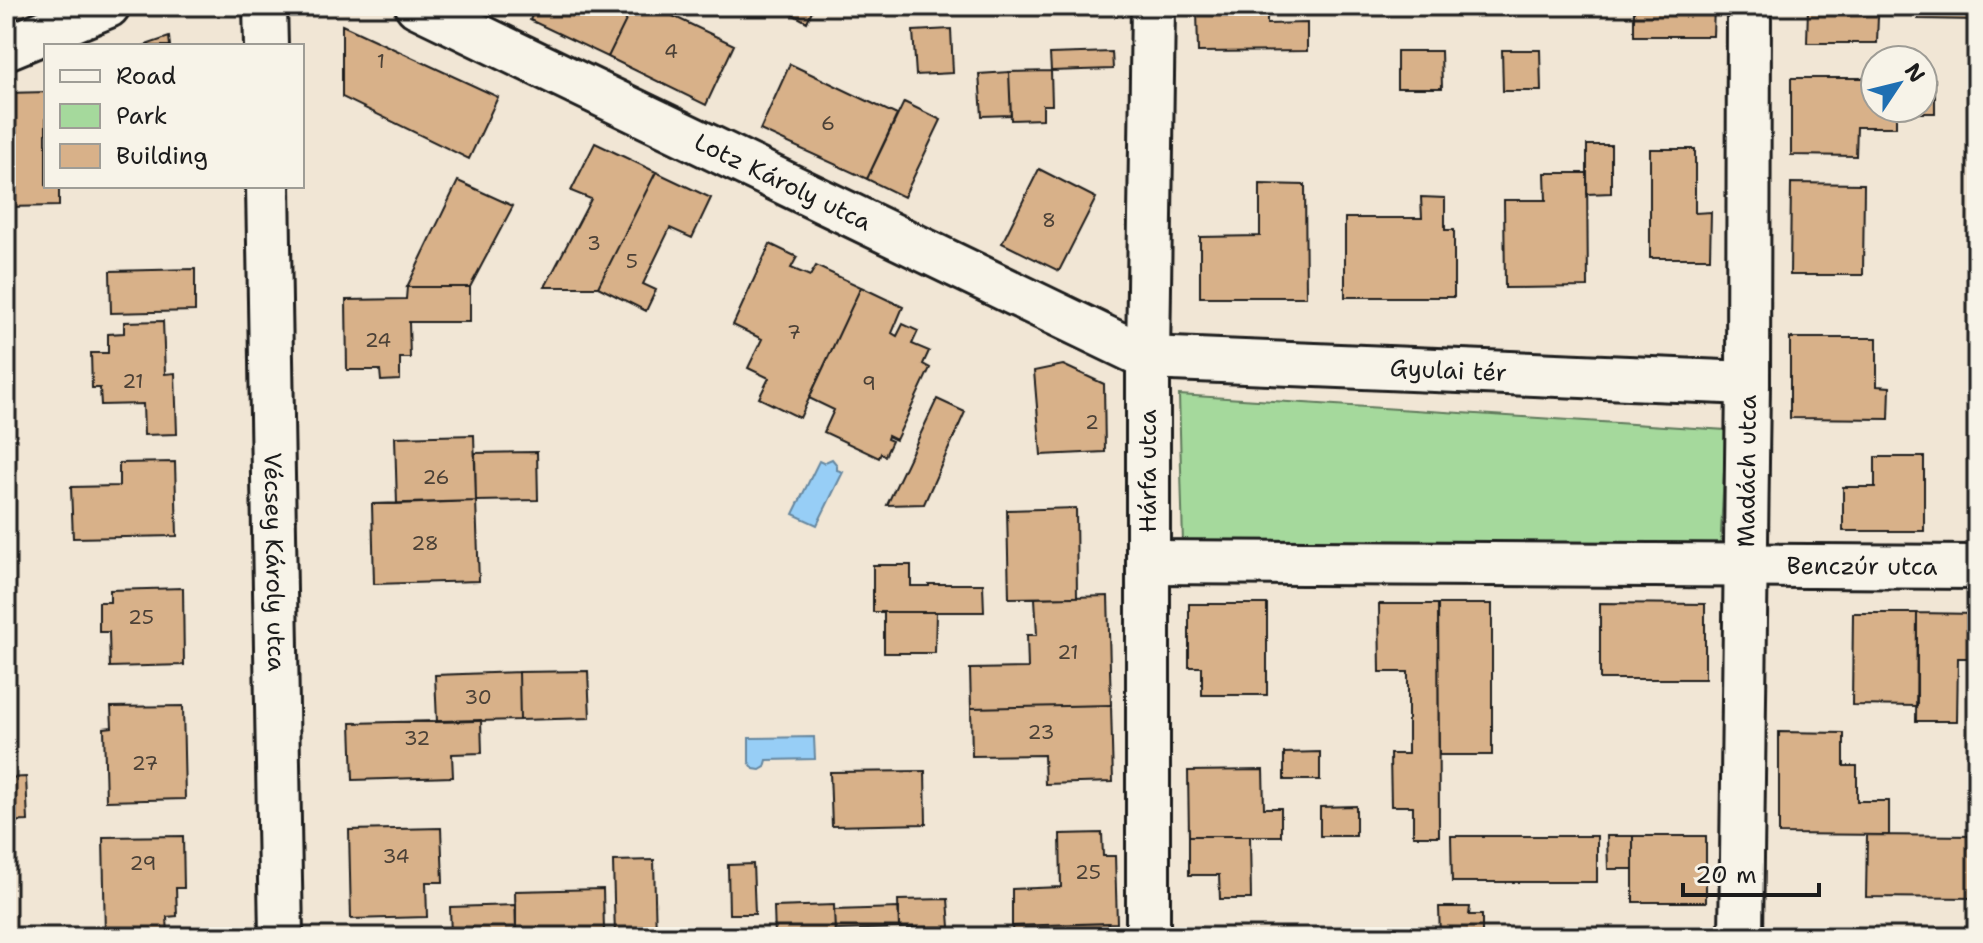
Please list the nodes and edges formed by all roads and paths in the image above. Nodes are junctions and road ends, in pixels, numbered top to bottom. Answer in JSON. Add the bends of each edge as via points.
{"nodes":[{"id":1,"x":108,"y":6,"type":"edge"},
{"id":2,"x":265,"y":6,"type":"edge"},
{"id":3,"x":417,"y":6,"type":"edge"},
{"id":4,"x":1153,"y":6,"type":"edge"},
{"id":5,"x":1749,"y":6,"type":"edge"},
{"id":6,"x":266,"y":44,"type":"edge"},
{"id":7,"x":6,"y":48,"type":"edge"},
{"id":8,"x":268,"y":188,"type":"edge"},
{"id":9,"x":1148,"y":358,"type":"junction"},
{"id":10,"x":1748,"y":383,"type":"junction"},
{"id":11,"x":1148,"y":562,"type":"junction"},
{"id":12,"x":1745,"y":566,"type":"junction"},
{"id":13,"x":1977,"y":567,"type":"edge"},
{"id":14,"x":281,"y":937,"type":"edge"},
{"id":15,"x":1148,"y":937,"type":"edge"},
{"id":16,"x":1741,"y":937,"type":"edge"}],
"edges":[{"from":1,"to":7,"type":"street"},
{"from":2,"to":6,"type":"street"},
{"from":3,"to":9,"type":"street","name":"Lotz Károly utca"},
{"from":4,"to":9,"type":"street","name":"Hárfa utca"},
{"from":5,"to":10,"type":"street","name":"Madách utca"},
{"from":8,"to":14,"type":"street","name":"Vécsey Károly utca"},
{"from":9,"to":10,"type":"street","name":"Gyulai tér"},
{"from":9,"to":11,"type":"street","name":"Hárfa utca"},
{"from":10,"to":12,"type":"street","name":"Madách utca"},
{"from":11,"to":12,"type":"street"},
{"from":11,"to":15,"type":"street","name":"Hárfa utca"},
{"from":12,"to":13,"type":"street","name":"Benczúr utca"},
{"from":12,"to":16,"type":"street","name":"Madách utca"}]}
